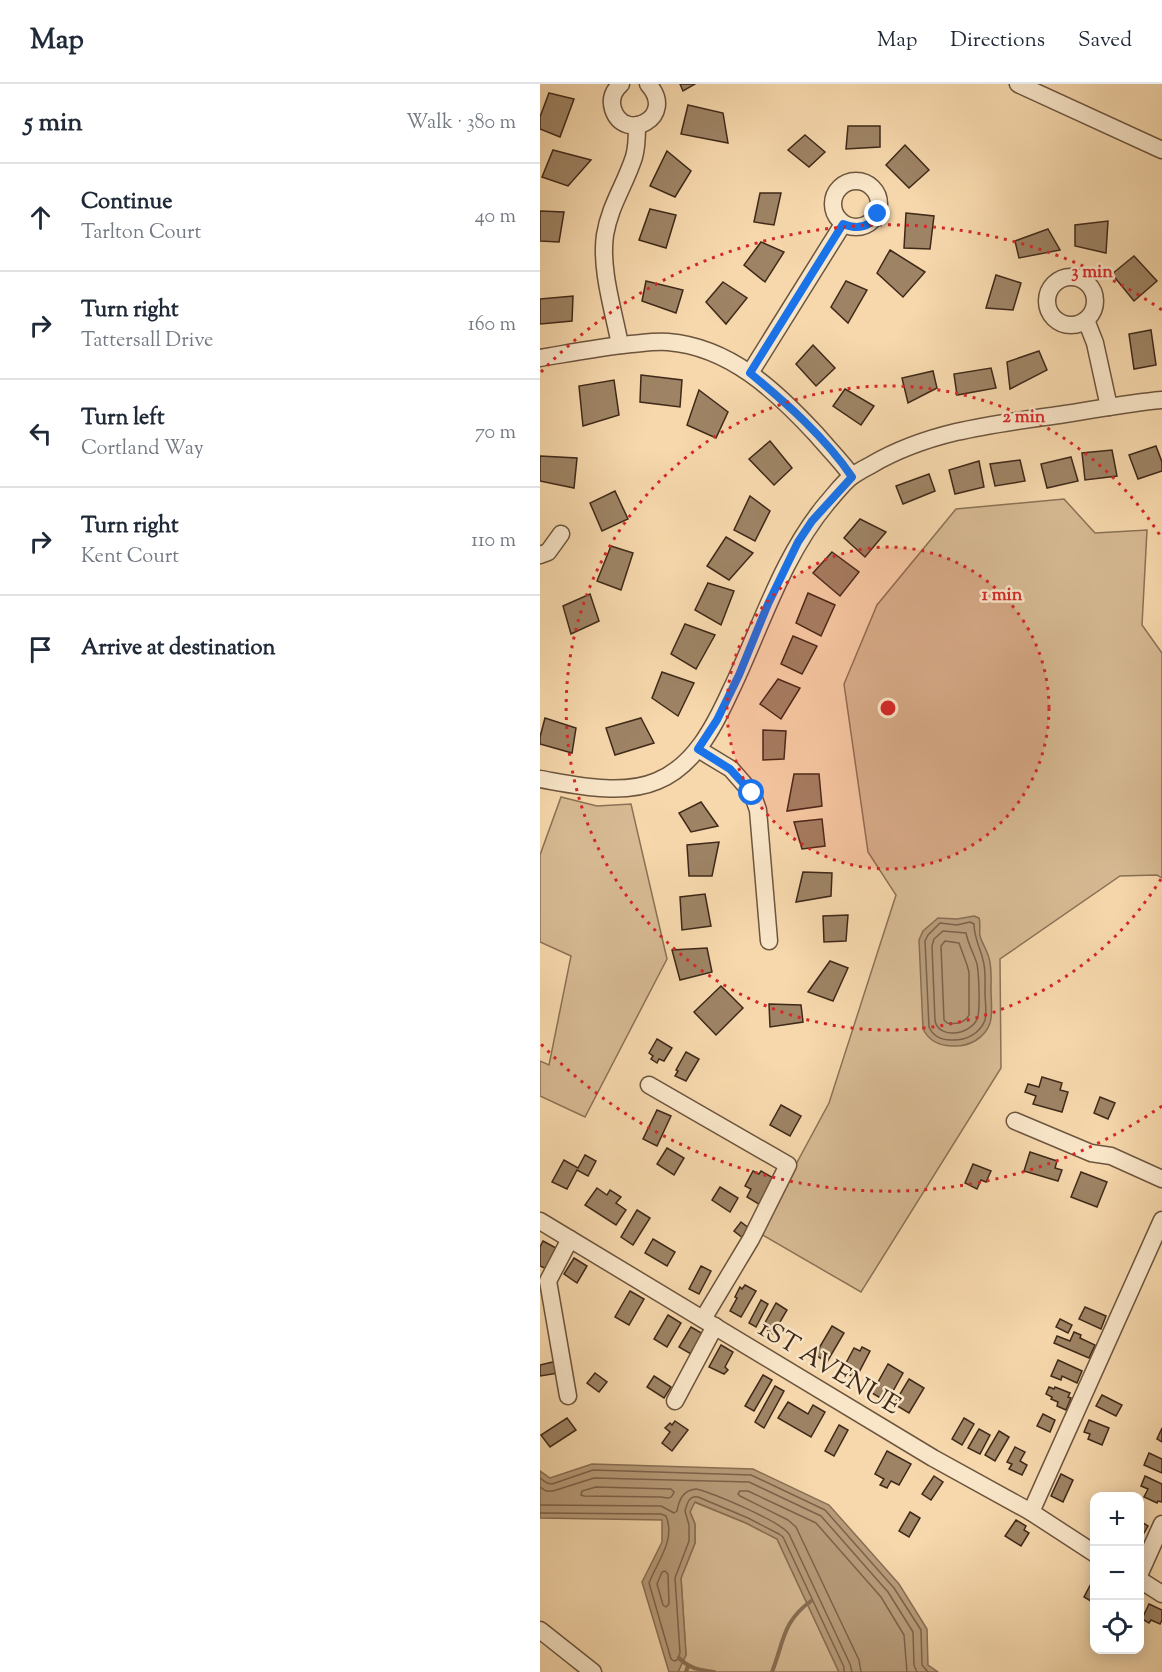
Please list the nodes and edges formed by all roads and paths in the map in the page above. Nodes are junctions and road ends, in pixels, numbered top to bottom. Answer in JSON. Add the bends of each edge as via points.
{"nodes":[{"id":1,"x":621,"y":84,"type":"edge"},
{"id":2,"x":648,"y":84,"type":"edge"},
{"id":3,"x":1018,"y":84,"type":"edge"},
{"id":4,"x":637,"y":125,"type":"junction"},
{"id":5,"x":1162,"y":150,"type":"edge"},
{"id":6,"x":843,"y":224,"type":"dead end"},
{"id":7,"x":1086,"y":320,"type":"dead end"},
{"id":8,"x":620,"y":345,"type":"junction"},
{"id":9,"x":540,"y":357,"type":"edge"},
{"id":10,"x":750,"y":373,"type":"junction"},
{"id":11,"x":1162,"y":400,"type":"edge"},
{"id":12,"x":1109,"y":407,"type":"junction"},
{"id":13,"x":852,"y":477,"type":"junction"},
{"id":14,"x":561,"y":534,"type":"dead end"},
{"id":15,"x":540,"y":555,"type":"edge"},
{"id":16,"x":698,"y":749,"type":"junction"},
{"id":17,"x":540,"y":778,"type":"edge"},
{"id":18,"x":769,"y":941,"type":"dead end"},
{"id":19,"x":649,"y":1085,"type":"dead end"},
{"id":20,"x":1016,"y":1121,"type":"dead end"},
{"id":21,"x":1162,"y":1179,"type":"edge"},
{"id":22,"x":1162,"y":1220,"type":"edge"},
{"id":23,"x":540,"y":1221,"type":"edge"},
{"id":24,"x":570,"y":1239,"type":"junction"},
{"id":25,"x":709,"y":1323,"type":"junction"},
{"id":26,"x":568,"y":1396,"type":"dead end"},
{"id":27,"x":675,"y":1401,"type":"dead end"},
{"id":28,"x":1032,"y":1512,"type":"junction"},
{"id":29,"x":1162,"y":1524,"type":"edge"},
{"id":30,"x":1090,"y":1550,"type":"edge"},
{"id":31,"x":1144,"y":1564,"type":"edge"},
{"id":32,"x":1144,"y":1583,"type":"edge"},
{"id":33,"x":1162,"y":1594,"type":"edge"},
{"id":34,"x":540,"y":1630,"type":"edge"},
{"id":35,"x":593,"y":1672,"type":"edge"}],
"edges":[{"from":1,"to":4,"type":"street","via":[[612,96],[615,115],[620,121]]},
{"from":2,"to":4,"type":"street","via":[[657,97],[655,113],[650,120]]},
{"from":3,"to":5,"type":"street"},
{"from":4,"to":8,"type":"street","via":[[634,158],[613,205],[604,250]]},
{"from":6,"to":10,"type":"street"},
{"from":7,"to":12,"type":"street"},
{"from":8,"to":9,"type":"street"},
{"from":8,"to":10,"type":"street","via":[[685,344],[716,353]]},
{"from":10,"to":13,"type":"street","via":[[794,411]]},
{"from":11,"to":12,"type":"street"},
{"from":12,"to":13,"type":"street","via":[[958,431],[891,453]]},
{"from":13,"to":16,"type":"street","via":[[798,542],[739,675]]},
{"from":14,"to":15,"type":"street","via":[[548,552]]},
{"from":16,"to":17,"type":"street","via":[[684,764],[657,781],[635,787],[604,788]]},
{"from":16,"to":18,"type":"street","via":[[730,769],[752,793],[758,810]]},
{"from":19,"to":25,"type":"street","via":[[788,1165]]},
{"from":20,"to":21,"type":"street"},
{"from":22,"to":28,"type":"street"},
{"from":23,"to":24,"type":"street","name":"1ST AVENUE"},
{"from":24,"to":25,"type":"street","name":"1ST AVENUE"},
{"from":24,"to":26,"type":"street","via":[[549,1281]]},
{"from":25,"to":27,"type":"street"},
{"from":25,"to":28,"type":"street","name":"1ST AVENUE","via":[[933,1458]]},
{"from":28,"to":30,"type":"street","name":"1ST AVENUE"},
{"from":29,"to":31,"type":"street"},
{"from":32,"to":33,"type":"street"},
{"from":34,"to":35,"type":"street"}]}
